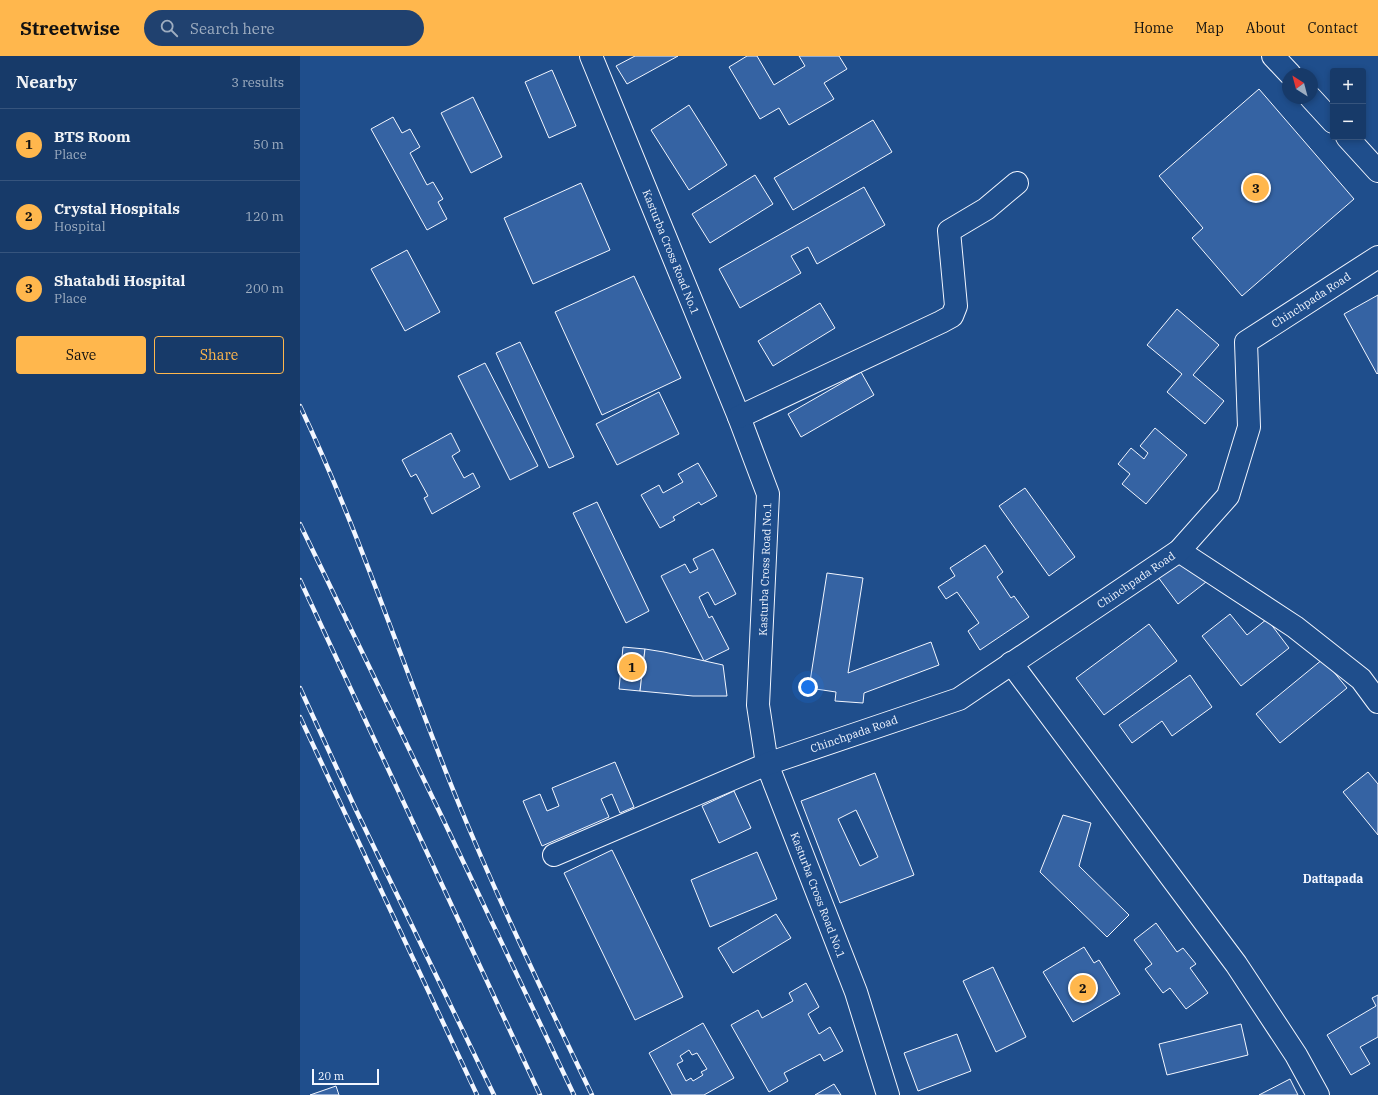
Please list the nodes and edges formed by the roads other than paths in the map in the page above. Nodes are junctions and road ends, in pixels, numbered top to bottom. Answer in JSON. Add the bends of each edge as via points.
{"nodes":[{"id":1,"x":591,"y":56,"type":"edge"},
{"id":2,"x":1273,"y":56,"type":"edge"},
{"id":3,"x":1284,"y":68,"type":"edge"},
{"id":4,"x":1316,"y":104,"type":"edge"},
{"id":5,"x":1330,"y":119,"type":"edge"},
{"id":6,"x":1350,"y":140,"type":"edge"},
{"id":7,"x":1378,"y":171,"type":"edge"},
{"id":8,"x":1017,"y":183,"type":"dead end"},
{"id":9,"x":1378,"y":257,"type":"edge"},
{"id":10,"x":739,"y":417,"type":"junction"},
{"id":11,"x":1179,"y":551,"type":"junction"},
{"id":12,"x":1012,"y":663,"type":"junction"},
{"id":13,"x":1378,"y":702,"type":"edge"},
{"id":14,"x":767,"y":764,"type":"junction"},
{"id":15,"x":554,"y":855,"type":"dead end"},
{"id":16,"x":888,"y":1095,"type":"edge"},
{"id":17,"x":1318,"y":1095,"type":"edge"}],
"edges":[{"from":1,"to":10,"type":"street","name":"Kasturba Cross Road No.1"},
{"from":2,"to":3,"type":"street"},
{"from":4,"to":5,"type":"street"},
{"from":6,"to":7,"type":"street"},
{"from":8,"to":10,"type":"street","via":[[986,209],[949,231],[956,306],[952,316]]},
{"from":9,"to":11,"type":"street","name":"Chinchpada Road","via":[[1246,342],[1249,427],[1228,496]]},
{"from":10,"to":14,"type":"street","name":"Kasturba Cross Road No.1","via":[[768,494],[758,705]]},
{"from":11,"to":12,"type":"street","name":"Chinchpada Road"},
{"from":11,"to":13,"type":"street","via":[[1295,627],[1362,679]]},
{"from":12,"to":14,"type":"street","name":"Chinchpada Road","via":[[959,699]]},
{"from":12,"to":17,"type":"street","via":[[1236,964],[1296,1055]]},
{"from":14,"to":15,"type":"street","name":"Chinchpada Road"},
{"from":14,"to":16,"type":"street","name":"Kasturba Cross Road No.1","via":[[856,992]]}]}
